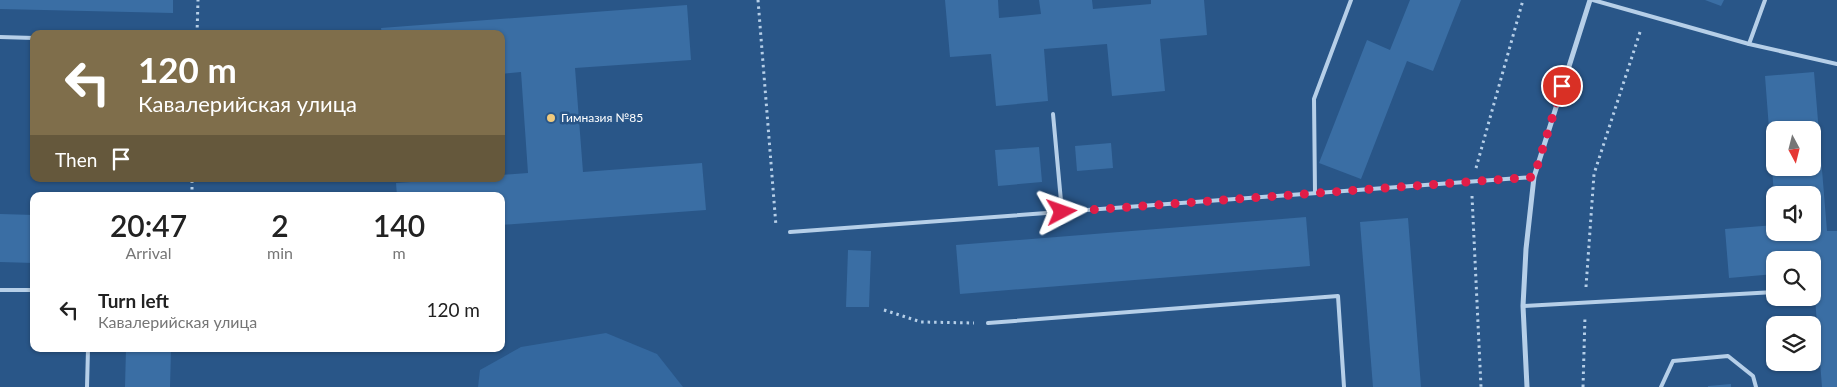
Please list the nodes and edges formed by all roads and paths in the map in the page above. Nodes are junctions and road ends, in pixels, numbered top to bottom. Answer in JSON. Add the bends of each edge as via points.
{"nodes":[{"id":1,"x":198,"y":0,"type":"edge"},
{"id":2,"x":758,"y":0,"type":"edge"},
{"id":3,"x":1351,"y":0,"type":"edge"},
{"id":4,"x":1591,"y":0,"type":"edge"},
{"id":5,"x":1765,"y":0,"type":"edge"},
{"id":6,"x":1646,"y":16,"type":"junction"},
{"id":7,"x":197,"y":30,"type":"edge"},
{"id":8,"x":0,"y":37,"type":"edge"},
{"id":9,"x":30,"y":38,"type":"edge"},
{"id":10,"x":1749,"y":44,"type":"junction"},
{"id":11,"x":1837,"y":64,"type":"edge"},
{"id":12,"x":1053,"y":114,"type":"dead end"},
{"id":13,"x":1534,"y":177,"type":"junction"},
{"id":14,"x":1315,"y":193,"type":"junction"},
{"id":15,"x":1062,"y":212,"type":"junction"},
{"id":16,"x":790,"y":232,"type":"joint"},
{"id":17,"x":0,"y":290,"type":"edge"},
{"id":18,"x":30,"y":290,"type":"edge"},
{"id":19,"x":1766,"y":292,"type":"edge"},
{"id":20,"x":1585,"y":302,"type":"junction"},
{"id":21,"x":1523,"y":306,"type":"junction"},
{"id":22,"x":884,"y":310,"type":"dead end"},
{"id":23,"x":988,"y":323,"type":"joint"},
{"id":24,"x":88,"y":352,"type":"edge"},
{"id":25,"x":87,"y":387,"type":"edge"},
{"id":26,"x":1344,"y":387,"type":"edge"},
{"id":27,"x":1527,"y":387,"type":"edge"},
{"id":28,"x":1583,"y":387,"type":"edge"},
{"id":29,"x":1661,"y":387,"type":"edge"},
{"id":30,"x":1756,"y":387,"type":"edge"}],
"edges":[{"from":1,"to":7,"type":"path"},
{"from":2,"to":16,"type":"path","via":[[776,232]]},
{"from":3,"to":14,"type":"lane","via":[[1314,99]]},
{"from":4,"to":6,"type":"lane"},
{"from":4,"to":13,"type":"street"},
{"from":5,"to":10,"type":"lane"},
{"from":6,"to":10,"type":"lane"},
{"from":6,"to":20,"type":"path","via":[[1594,174]]},
{"from":8,"to":9,"type":"lane"},
{"from":10,"to":11,"type":"lane"},
{"from":12,"to":15,"type":"lane"},
{"from":13,"to":14,"type":"lane"},
{"from":13,"to":21,"type":"street"},
{"from":14,"to":15,"type":"lane"},
{"from":15,"to":16,"type":"lane"},
{"from":17,"to":18,"type":"lane"},
{"from":19,"to":20,"type":"lane"},
{"from":20,"to":21,"type":"lane"},
{"from":20,"to":28,"type":"path"},
{"from":21,"to":27,"type":"street"},
{"from":22,"to":23,"type":"path","via":[[920,322]]},
{"from":23,"to":26,"type":"lane","via":[[1338,296]]},
{"from":24,"to":25,"type":"lane"},
{"from":29,"to":30,"type":"lane","via":[[1673,362],[1728,356],[1753,376]]}]}
